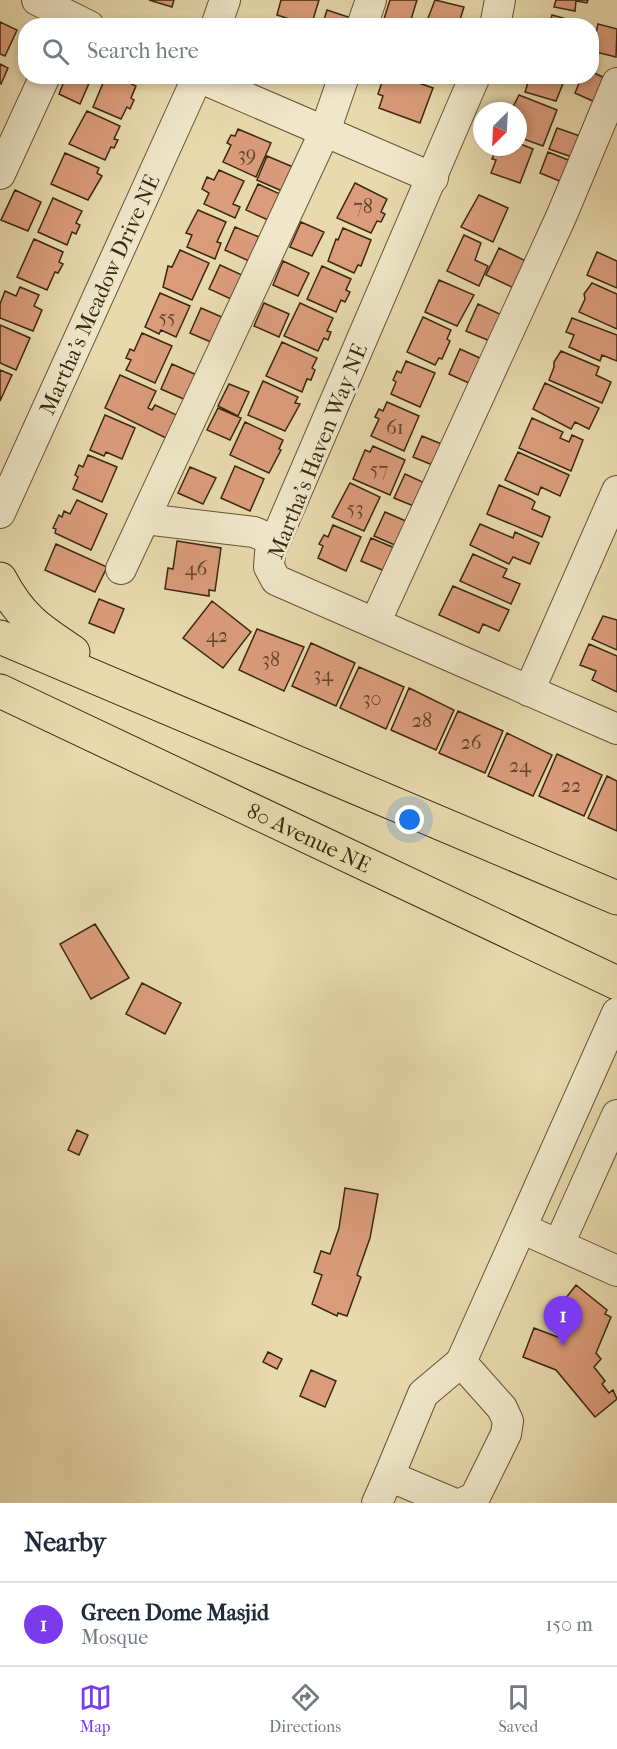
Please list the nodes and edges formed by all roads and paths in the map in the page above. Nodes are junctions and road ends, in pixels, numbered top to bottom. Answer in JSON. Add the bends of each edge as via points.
{"nodes":[{"id":1,"x":37,"y":0,"type":"edge"},
{"id":2,"x":225,"y":0,"type":"edge"},
{"id":3,"x":371,"y":0,"type":"edge"},
{"id":4,"x":500,"y":0,"type":"edge"},
{"id":5,"x":78,"y":17,"type":"edge"},
{"id":6,"x":219,"y":18,"type":"edge"},
{"id":7,"x":365,"y":18,"type":"edge"},
{"id":8,"x":497,"y":18,"type":"edge"},
{"id":9,"x":617,"y":83,"type":"edge"},
{"id":10,"x":41,"y":84,"type":"edge"},
{"id":11,"x":194,"y":84,"type":"edge"},
{"id":12,"x":214,"y":84,"type":"edge"},
{"id":13,"x":341,"y":84,"type":"edge"},
{"id":14,"x":472,"y":84,"type":"edge"},
{"id":15,"x":325,"y":131,"type":"junction"},
{"id":16,"x":0,"y":174,"type":"edge"},
{"id":17,"x":433,"y":178,"type":"junction"},
{"id":18,"x":617,"y":491,"type":"edge"},
{"id":19,"x":0,"y":513,"type":"edge"},
{"id":20,"x":145,"y":519,"type":"junction"},
{"id":21,"x":275,"y":541,"type":"junction"},
{"id":22,"x":121,"y":569,"type":"dead end"},
{"id":23,"x":0,"y":579,"type":"edge"},
{"id":24,"x":375,"y":623,"type":"junction"},
{"id":25,"x":0,"y":637,"type":"edge"},
{"id":26,"x":0,"y":691,"type":"edge"},
{"id":27,"x":529,"y":691,"type":"junction"},
{"id":28,"x":139,"y":697,"type":"junction"},
{"id":29,"x":617,"y":729,"type":"edge"},
{"id":30,"x":617,"y":898,"type":"edge"},
{"id":31,"x":617,"y":983,"type":"edge"},
{"id":32,"x":617,"y":1013,"type":"edge"},
{"id":33,"x":617,"y":1115,"type":"edge"},
{"id":34,"x":520,"y":1228,"type":"junction"},
{"id":35,"x":559,"y":1244,"type":"junction"},
{"id":36,"x":617,"y":1271,"type":"edge"},
{"id":37,"x":460,"y":1362,"type":"junction"},
{"id":38,"x":389,"y":1476,"type":"junction"},
{"id":39,"x":377,"y":1503,"type":"edge"},
{"id":40,"x":453,"y":1503,"type":"edge"},
{"id":41,"x":463,"y":1503,"type":"edge"}],
"edges":[{"from":1,"to":5,"type":"street"},
{"from":2,"to":6,"type":"street"},
{"from":3,"to":7,"type":"street"},
{"from":4,"to":8,"type":"street"},
{"from":9,"to":24,"type":"street","via":[[556,228]]},
{"from":10,"to":16,"type":"street"},
{"from":11,"to":19,"type":"street","name":"Martha's Meadow Drive NE"},
{"from":12,"to":15,"type":"street"},
{"from":13,"to":15,"type":"street"},
{"from":14,"to":17,"type":"street","name":"Martha's Haven Way NE"},
{"from":15,"to":17,"type":"street"},
{"from":15,"to":20,"type":"street"},
{"from":17,"to":21,"type":"street","name":"Martha's Haven Way NE"},
{"from":18,"to":27,"type":"street"},
{"from":20,"to":21,"type":"street","via":[[254,532]]},
{"from":20,"to":22,"type":"street"},
{"from":21,"to":24,"type":"street","name":"Martha's Haven Way NE","via":[[269,567],[276,580]]},
{"from":23,"to":28,"type":"main road","via":[[15,607],[39,630]]},
{"from":24,"to":27,"type":"street","name":"Martha's Haven Way NE"},
{"from":25,"to":28,"type":"main road"},
{"from":26,"to":31,"type":"main road","name":"80 Avenue NE"},
{"from":27,"to":29,"type":"street","name":"Martha's Haven Way NE"},
{"from":28,"to":30,"type":"main road"},
{"from":32,"to":34,"type":"street"},
{"from":33,"to":35,"type":"street"},
{"from":34,"to":35,"type":"street"},
{"from":34,"to":37,"type":"street"},
{"from":35,"to":36,"type":"street"},
{"from":37,"to":38,"type":"street","via":[[423,1394]]},
{"from":37,"to":41,"type":"street","via":[[502,1408],[508,1421],[506,1434],[475,1497]]},
{"from":38,"to":39,"type":"street"},
{"from":38,"to":40,"type":"street"}]}
